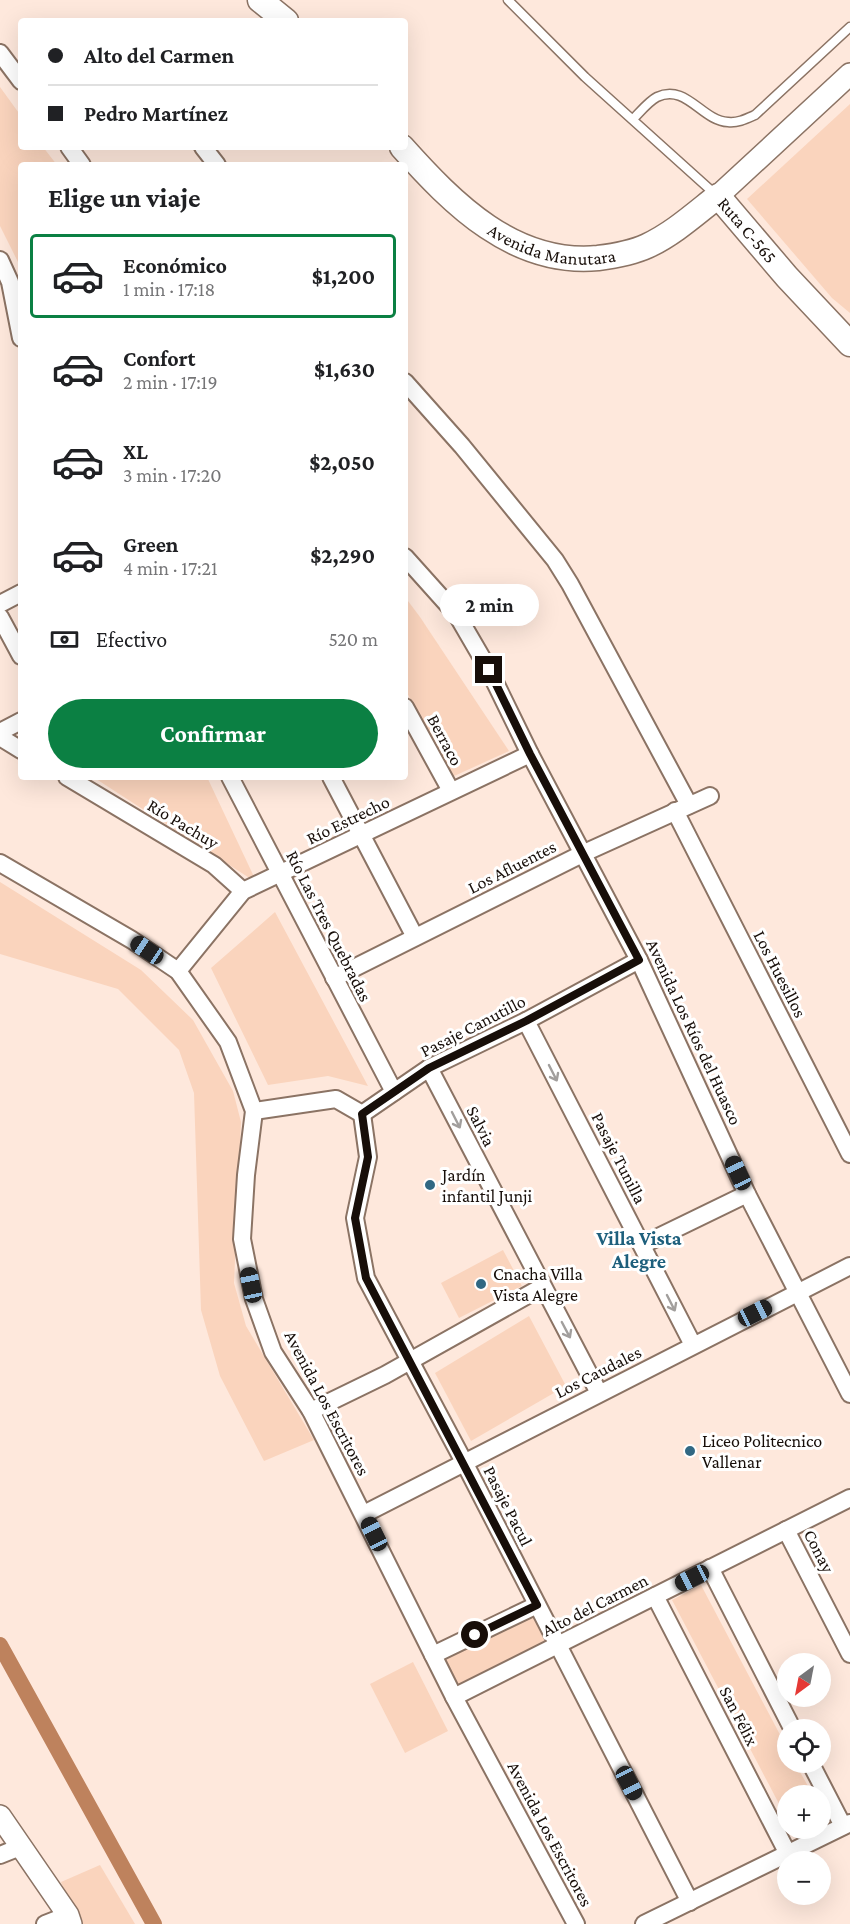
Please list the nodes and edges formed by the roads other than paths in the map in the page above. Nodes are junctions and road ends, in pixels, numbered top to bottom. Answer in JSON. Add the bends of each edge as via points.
{"nodes":[{"id":1,"x":260,"y":0,"type":"edge"},
{"id":2,"x":508,"y":0,"type":"edge"},
{"id":3,"x":282,"y":18,"type":"edge"},
{"id":4,"x":850,"y":27,"type":"edge"},
{"id":5,"x":0,"y":53,"type":"edge"},
{"id":6,"x":850,"y":74,"type":"edge"},
{"id":7,"x":18,"y":77,"type":"edge"},
{"id":8,"x":633,"y":119,"type":"junction"},
{"id":9,"x":205,"y":150,"type":"edge"},
{"id":10,"x":405,"y":150,"type":"edge"},
{"id":11,"x":215,"y":162,"type":"edge"},
{"id":12,"x":718,"y":196,"type":"junction"},
{"id":13,"x":0,"y":260,"type":"edge"},
{"id":14,"x":18,"y":318,"type":"edge"},
{"id":15,"x":850,"y":345,"type":"edge"},
{"id":16,"x":408,"y":386,"type":"edge"},
{"id":17,"x":408,"y":560,"type":"edge"},
{"id":18,"x":18,"y":595,"type":"edge"},
{"id":19,"x":0,"y":604,"type":"edge"},
{"id":20,"x":0,"y":617,"type":"edge"},
{"id":21,"x":18,"y":650,"type":"edge"},
{"id":22,"x":408,"y":712,"type":"edge"},
{"id":23,"x":18,"y":723,"type":"edge"},
{"id":24,"x":0,"y":732,"type":"edge"},
{"id":25,"x":0,"y":737,"type":"edge"},
{"id":26,"x":18,"y":748,"type":"edge"},
{"id":27,"x":530,"y":754,"type":"junction"},
{"id":28,"x":72,"y":780,"type":"edge"},
{"id":29,"x":232,"y":780,"type":"edge"},
{"id":30,"x":333,"y":780,"type":"edge"},
{"id":31,"x":451,"y":791,"type":"junction"},
{"id":32,"x":710,"y":796,"type":"dead end"},
{"id":33,"x":682,"y":808,"type":"junction"},
{"id":34,"x":361,"y":834,"type":"junction"},
{"id":35,"x":584,"y":853,"type":"junction"},
{"id":36,"x":0,"y":863,"type":"edge"},
{"id":37,"x":280,"y":875,"type":"junction"},
{"id":38,"x":243,"y":891,"type":"junction"},
{"id":39,"x":415,"y":937,"type":"junction"},
{"id":40,"x":639,"y":960,"type":"junction"},
{"id":41,"x":178,"y":970,"type":"junction"},
{"id":42,"x":334,"y":978,"type":"junction"},
{"id":43,"x":526,"y":1021,"type":"junction"},
{"id":44,"x":429,"y":1068,"type":"junction"},
{"id":45,"x":394,"y":1092,"type":"junction"},
{"id":46,"x":254,"y":1111,"type":"junction"},
{"id":47,"x":362,"y":1114,"type":"junction"},
{"id":48,"x":850,"y":1154,"type":"edge"},
{"id":49,"x":747,"y":1194,"type":"junction"},
{"id":50,"x":642,"y":1245,"type":"junction"},
{"id":51,"x":850,"y":1266,"type":"edge"},
{"id":52,"x":542,"y":1287,"type":"junction"},
{"id":53,"x":797,"y":1291,"type":"junction"},
{"id":54,"x":693,"y":1345,"type":"junction"},
{"id":55,"x":410,"y":1362,"type":"junction"},
{"id":56,"x":599,"y":1393,"type":"junction"},
{"id":57,"x":850,"y":1394,"type":"edge"},
{"id":58,"x":311,"y":1411,"type":"junction"},
{"id":59,"x":464,"y":1462,"type":"junction"},
{"id":60,"x":850,"y":1498,"type":"edge"},
{"id":61,"x":364,"y":1514,"type":"junction"},
{"id":62,"x":786,"y":1530,"type":"junction"},
{"id":63,"x":710,"y":1568,"type":"junction"},
{"id":64,"x":655,"y":1596,"type":"junction"},
{"id":65,"x":537,"y":1605,"type":"junction"},
{"id":66,"x":558,"y":1645,"type":"junction"},
{"id":67,"x":850,"y":1654,"type":"edge"},
{"id":68,"x":433,"y":1655,"type":"junction"},
{"id":69,"x":454,"y":1697,"type":"junction"},
{"id":70,"x":787,"y":1719,"type":"edge"},
{"id":71,"x":816,"y":1773,"type":"edge"},
{"id":72,"x":0,"y":1816,"type":"edge"},
{"id":73,"x":846,"y":1825,"type":"edge"},
{"id":74,"x":20,"y":1847,"type":"junction"},
{"id":75,"x":786,"y":1851,"type":"edge"},
{"id":76,"x":794,"y":1851,"type":"edge"},
{"id":77,"x":0,"y":1854,"type":"edge"},
{"id":78,"x":777,"y":1859,"type":"edge"},
{"id":79,"x":690,"y":1902,"type":"junction"},
{"id":80,"x":69,"y":1920,"type":"edge"},
{"id":81,"x":45,"y":1924,"type":"edge"},
{"id":82,"x":576,"y":1924,"type":"edge"},
{"id":83,"x":644,"y":1924,"type":"edge"}],
"edges":[{"from":1,"to":3,"type":"main road"},
{"from":2,"to":8,"type":"lane"},
{"from":4,"to":8,"type":"lane","via":[[755,115],[742,121],[716,120],[674,94],[657,97]]},
{"from":5,"to":7,"type":"street"},
{"from":6,"to":12,"type":"street","name":"Ruta C-565"},
{"from":8,"to":12,"type":"lane"},
{"from":9,"to":11,"type":"street"},
{"from":10,"to":12,"type":"main road","name":"Avenida Manutara","via":[[484,226],[524,248],[568,258],[608,257],[645,247],[671,233]]},
{"from":12,"to":15,"type":"main road","name":"Ruta C-565"},
{"from":13,"to":14,"type":"street","via":[[10,282]]},
{"from":16,"to":33,"type":"street","name":"Los Huesillos","via":[[555,560]]},
{"from":17,"to":27,"type":"street","name":"Avenida Los Ríos del Huasco","via":[[457,615]]},
{"from":18,"to":19,"type":"street"},
{"from":20,"to":21,"type":"street"},
{"from":22,"to":31,"type":"street","name":"Berraco"},
{"from":23,"to":24,"type":"street"},
{"from":25,"to":26,"type":"street"},
{"from":27,"to":31,"type":"street","name":"Río Estrecho"},
{"from":27,"to":35,"type":"street","name":"Avenida Los Ríos del Huasco"},
{"from":28,"to":38,"type":"street","name":"Río Pachuy","via":[[214,865]]},
{"from":29,"to":37,"type":"street","name":"Río Las Tres Quebradas"},
{"from":30,"to":34,"type":"street"},
{"from":31,"to":34,"type":"street","name":"Río Estrecho"},
{"from":32,"to":33,"type":"street","name":"Los Afluentes"},
{"from":33,"to":35,"type":"street","name":"Los Afluentes"},
{"from":33,"to":48,"type":"street","name":"Los Huesillos"},
{"from":34,"to":37,"type":"street","name":"Río Estrecho"},
{"from":34,"to":39,"type":"street"},
{"from":35,"to":39,"type":"street","name":"Los Afluentes"},
{"from":35,"to":40,"type":"street","name":"Avenida Los Ríos del Huasco"},
{"from":36,"to":41,"type":"street","name":"Avenida Los Escritores"},
{"from":37,"to":38,"type":"street"},
{"from":37,"to":42,"type":"street","name":"Río Las Tres Quebradas"},
{"from":38,"to":41,"type":"street"},
{"from":39,"to":42,"type":"street","name":"Los Afluentes"},
{"from":40,"to":43,"type":"street","name":"Pasaje Canutillo"},
{"from":40,"to":49,"type":"street","name":"Avenida Los Ríos del Huasco"},
{"from":41,"to":46,"type":"street","name":"Avenida Los Escritores","via":[[228,1042]]},
{"from":42,"to":45,"type":"street","name":"Río Las Tres Quebradas"},
{"from":43,"to":44,"type":"street","name":"Pasaje Canutillo"},
{"from":43,"to":50,"type":"street","name":"Pasaje Tunilla","one_way":true},
{"from":44,"to":45,"type":"street","name":"Pasaje Canutillo"},
{"from":44,"to":52,"type":"street","name":"Salvia","one_way":true},
{"from":45,"to":47,"type":"street","name":"Pasaje Canutillo"},
{"from":46,"to":47,"type":"street","via":[[336,1100]]},
{"from":46,"to":58,"type":"street","name":"Avenida Los Escritores","via":[[242,1239],[255,1299],[273,1352]]},
{"from":47,"to":55,"type":"street","name":"Pasaje Pacul","via":[[368,1157],[355,1218],[366,1278]]},
{"from":49,"to":50,"type":"street"},
{"from":49,"to":53,"type":"street","name":"Avenida Los Ríos del Huasco"},
{"from":50,"to":54,"type":"street","name":"Pasaje Tunilla","one_way":true},
{"from":51,"to":53,"type":"street","name":"Los Caudales"},
{"from":52,"to":55,"type":"street"},
{"from":52,"to":56,"type":"street","name":"Salvia","one_way":true},
{"from":53,"to":54,"type":"street","name":"Los Caudales"},
{"from":53,"to":57,"type":"street","name":"Avenida Los Ríos del Huasco"},
{"from":54,"to":56,"type":"street","name":"Los Caudales"},
{"from":55,"to":58,"type":"street"},
{"from":55,"to":59,"type":"street","name":"Pasaje Pacul"},
{"from":56,"to":59,"type":"street","name":"Los Caudales"},
{"from":58,"to":61,"type":"street","name":"Avenida Los Escritores"},
{"from":59,"to":61,"type":"street","name":"Los Caudales"},
{"from":59,"to":65,"type":"street","name":"Pasaje Pacul"},
{"from":60,"to":62,"type":"street","name":"Alto del Carmen"},
{"from":61,"to":68,"type":"street","name":"Avenida Los Escritores"},
{"from":62,"to":63,"type":"street","name":"Alto del Carmen"},
{"from":62,"to":67,"type":"street","name":"Conay"},
{"from":63,"to":64,"type":"street","name":"Alto del Carmen"},
{"from":63,"to":70,"type":"street"},
{"from":64,"to":66,"type":"street","name":"Alto del Carmen"},
{"from":64,"to":75,"type":"street","name":"San Félix"},
{"from":65,"to":66,"type":"street","name":"Pasaje Pacul"},
{"from":65,"to":68,"type":"street","name":"Alto del Carmen"},
{"from":66,"to":69,"type":"street","name":"Alto del Carmen"},
{"from":66,"to":79,"type":"street","name":"Pasaje Pacul"},
{"from":68,"to":69,"type":"street","name":"Avenida Los Escritores"},
{"from":69,"to":82,"type":"street","name":"Avenida Los Escritores"},
{"from":71,"to":73,"type":"street"},
{"from":72,"to":74,"type":"street"},
{"from":73,"to":76,"type":"street"},
{"from":74,"to":77,"type":"street"},
{"from":74,"to":80,"type":"street"},
{"from":78,"to":79,"type":"street"},
{"from":79,"to":83,"type":"street"},
{"from":80,"to":81,"type":"street"}]}
